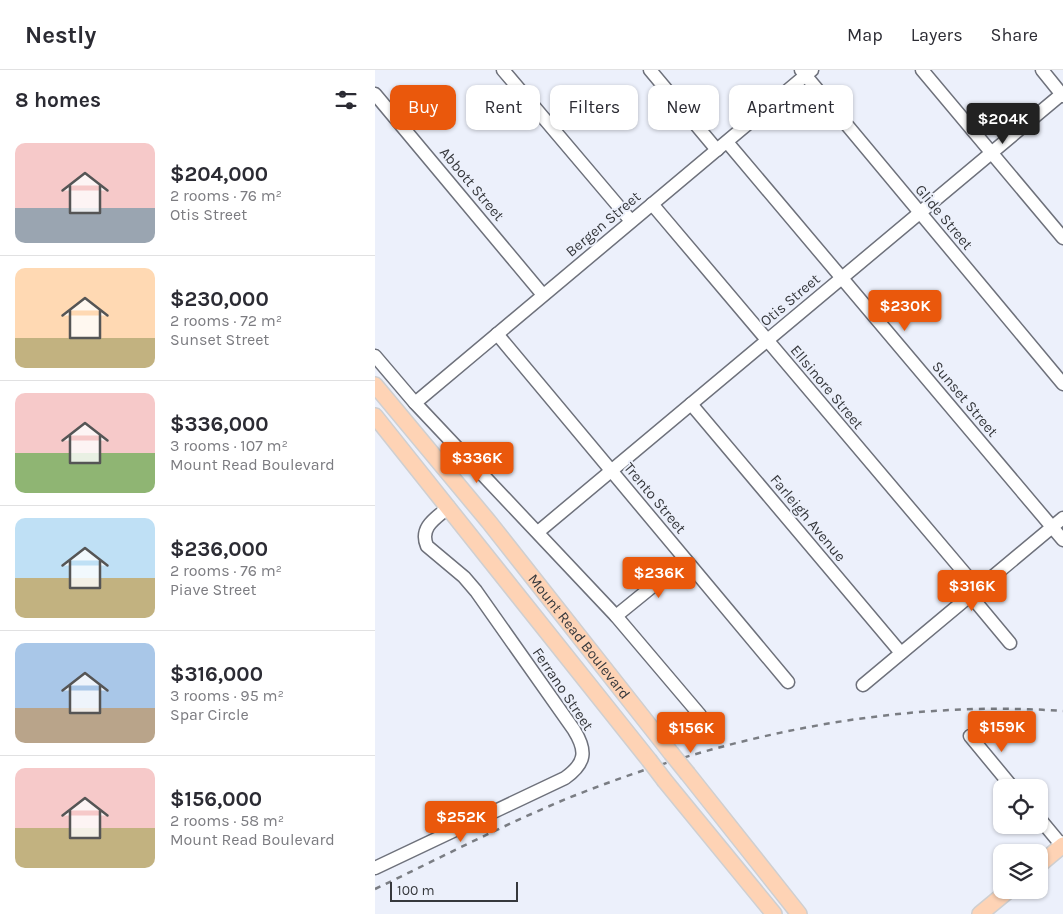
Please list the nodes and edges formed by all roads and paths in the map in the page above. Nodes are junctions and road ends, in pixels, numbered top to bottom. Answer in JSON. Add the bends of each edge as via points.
{"nodes":[{"id":1,"x":503,"y":70,"type":"edge"},
{"id":2,"x":650,"y":70,"type":"edge"},
{"id":3,"x":922,"y":70,"type":"edge"},
{"id":4,"x":1042,"y":70,"type":"edge"},
{"id":5,"x":806,"y":72,"type":"edge"},
{"id":6,"x":375,"y":94,"type":"edge"},
{"id":7,"x":1063,"y":94,"type":"edge"},
{"id":8,"x":722,"y":146,"type":"junction"},
{"id":9,"x":991,"y":153,"type":"junction"},
{"id":10,"x":653,"y":204,"type":"junction"},
{"id":11,"x":919,"y":214,"type":"junction"},
{"id":12,"x":631,"y":222,"type":"junction"},
{"id":13,"x":1063,"y":238,"type":"edge"},
{"id":14,"x":842,"y":278,"type":"junction"},
{"id":15,"x":543,"y":295,"type":"junction"},
{"id":16,"x":497,"y":334,"type":"junction"},
{"id":17,"x":767,"y":341,"type":"junction"},
{"id":18,"x":375,"y":356,"type":"edge"},
{"id":19,"x":1063,"y":384,"type":"edge"},
{"id":20,"x":375,"y":385,"type":"edge"},
{"id":21,"x":415,"y":403,"type":"junction"},
{"id":22,"x":691,"y":404,"type":"junction"},
{"id":23,"x":375,"y":416,"type":"edge"},
{"id":24,"x":381,"y":429,"type":"edge"},
{"id":25,"x":441,"y":465,"type":"junction"},
{"id":26,"x":611,"y":471,"type":"junction"},
{"id":27,"x":449,"y":507,"type":"junction"},
{"id":28,"x":1063,"y":518,"type":"edge"},
{"id":29,"x":489,"y":522,"type":"junction"},
{"id":30,"x":1052,"y":527,"type":"junction"},
{"id":31,"x":538,"y":532,"type":"junction"},
{"id":32,"x":1063,"y":540,"type":"edge"},
{"id":33,"x":685,"y":560,"type":"junction"},
{"id":34,"x":974,"y":592,"type":"junction"},
{"id":35,"x":616,"y":616,"type":"junction"},
{"id":36,"x":1010,"y":643,"type":"dead end"},
{"id":37,"x":901,"y":653,"type":"junction"},
{"id":38,"x":788,"y":682,"type":"dead end"},
{"id":39,"x":863,"y":685,"type":"dead end"},
{"id":40,"x":700,"y":715,"type":"dead end"},
{"id":41,"x":970,"y":736,"type":"dead end"},
{"id":42,"x":1006,"y":779,"type":"edge"},
{"id":43,"x":1048,"y":828,"type":"edge"},
{"id":44,"x":1063,"y":846,"type":"edge"},
{"id":45,"x":1048,"y":858,"type":"edge"},
{"id":46,"x":375,"y":868,"type":"edge"},
{"id":47,"x":998,"y":899,"type":"edge"},
{"id":48,"x":774,"y":914,"type":"edge"},
{"id":49,"x":799,"y":914,"type":"edge"},
{"id":50,"x":980,"y":914,"type":"edge"}],
"edges":[{"from":1,"to":12,"type":"street"},
{"from":2,"to":8,"type":"street","name":"Sunset Street"},
{"from":3,"to":9,"type":"street"},
{"from":4,"to":7,"type":"street"},
{"from":5,"to":8,"type":"street","name":"Bergen Street"},
{"from":5,"to":11,"type":"street","name":"Glide Street"},
{"from":6,"to":15,"type":"street","name":"Abbott Street"},
{"from":7,"to":9,"type":"street","name":"Otis Street"},
{"from":8,"to":10,"type":"street","name":"Bergen Street"},
{"from":8,"to":14,"type":"street","name":"Sunset Street"},
{"from":9,"to":11,"type":"street","name":"Otis Street"},
{"from":9,"to":13,"type":"street"},
{"from":10,"to":12,"type":"street","name":"Bergen Street"},
{"from":10,"to":17,"type":"street","name":"Ellsinore Street"},
{"from":11,"to":14,"type":"street","name":"Otis Street"},
{"from":11,"to":19,"type":"street","name":"Glide Street"},
{"from":12,"to":15,"type":"street","name":"Bergen Street"},
{"from":14,"to":17,"type":"street","name":"Otis Street"},
{"from":14,"to":30,"type":"street","name":"Sunset Street"},
{"from":15,"to":16,"type":"street","name":"Bergen Street"},
{"from":16,"to":21,"type":"street","name":"Bergen Street"},
{"from":16,"to":26,"type":"street","name":"Trento Street"},
{"from":17,"to":22,"type":"street","name":"Otis Street"},
{"from":17,"to":34,"type":"street","name":"Ellsinore Street"},
{"from":18,"to":21,"type":"street"},
{"from":20,"to":25,"type":"main road","name":"Mount Read Boulevard"},
{"from":21,"to":31,"type":"street"},
{"from":22,"to":26,"type":"street","name":"Otis Street"},
{"from":22,"to":37,"type":"street","name":"Farleigh Avenue"},
{"from":23,"to":24,"type":"main road","name":"Mount Read Boulevard"},
{"from":24,"to":27,"type":"main road","name":"Mount Read Boulevard"},
{"from":25,"to":27,"type":"main road"},
{"from":25,"to":29,"type":"main road","name":"Mount Read Boulevard"},
{"from":26,"to":31,"type":"street","name":"Otis Street"},
{"from":26,"to":33,"type":"street","name":"Trento Street"},
{"from":27,"to":29,"type":"main road","via":[[468,510]]},
{"from":27,"to":46,"type":"street","name":"Ferrano Street","via":[[428,524],[425,532],[427,546],[477,591],[573,730],[583,749],[582,760],[576,770],[565,778]]},
{"from":27,"to":48,"type":"main road","name":"Mount Read Boulevard","bridge":true},
{"from":28,"to":30,"type":"street"},
{"from":29,"to":49,"type":"main road","name":"Mount Read Boulevard","bridge":true},
{"from":30,"to":32,"type":"street","name":"Sunset Street"},
{"from":30,"to":34,"type":"street"},
{"from":31,"to":35,"type":"street"},
{"from":33,"to":35,"type":"street"},
{"from":33,"to":38,"type":"street","name":"Trento Street"},
{"from":34,"to":36,"type":"street","name":"Ellsinore Street"},
{"from":34,"to":37,"type":"street"},
{"from":35,"to":40,"type":"street"},
{"from":37,"to":39,"type":"street"},
{"from":41,"to":42,"type":"street"},
{"from":43,"to":44,"type":"street"},
{"from":44,"to":45,"type":"main road"},
{"from":47,"to":50,"type":"main road"}]}
